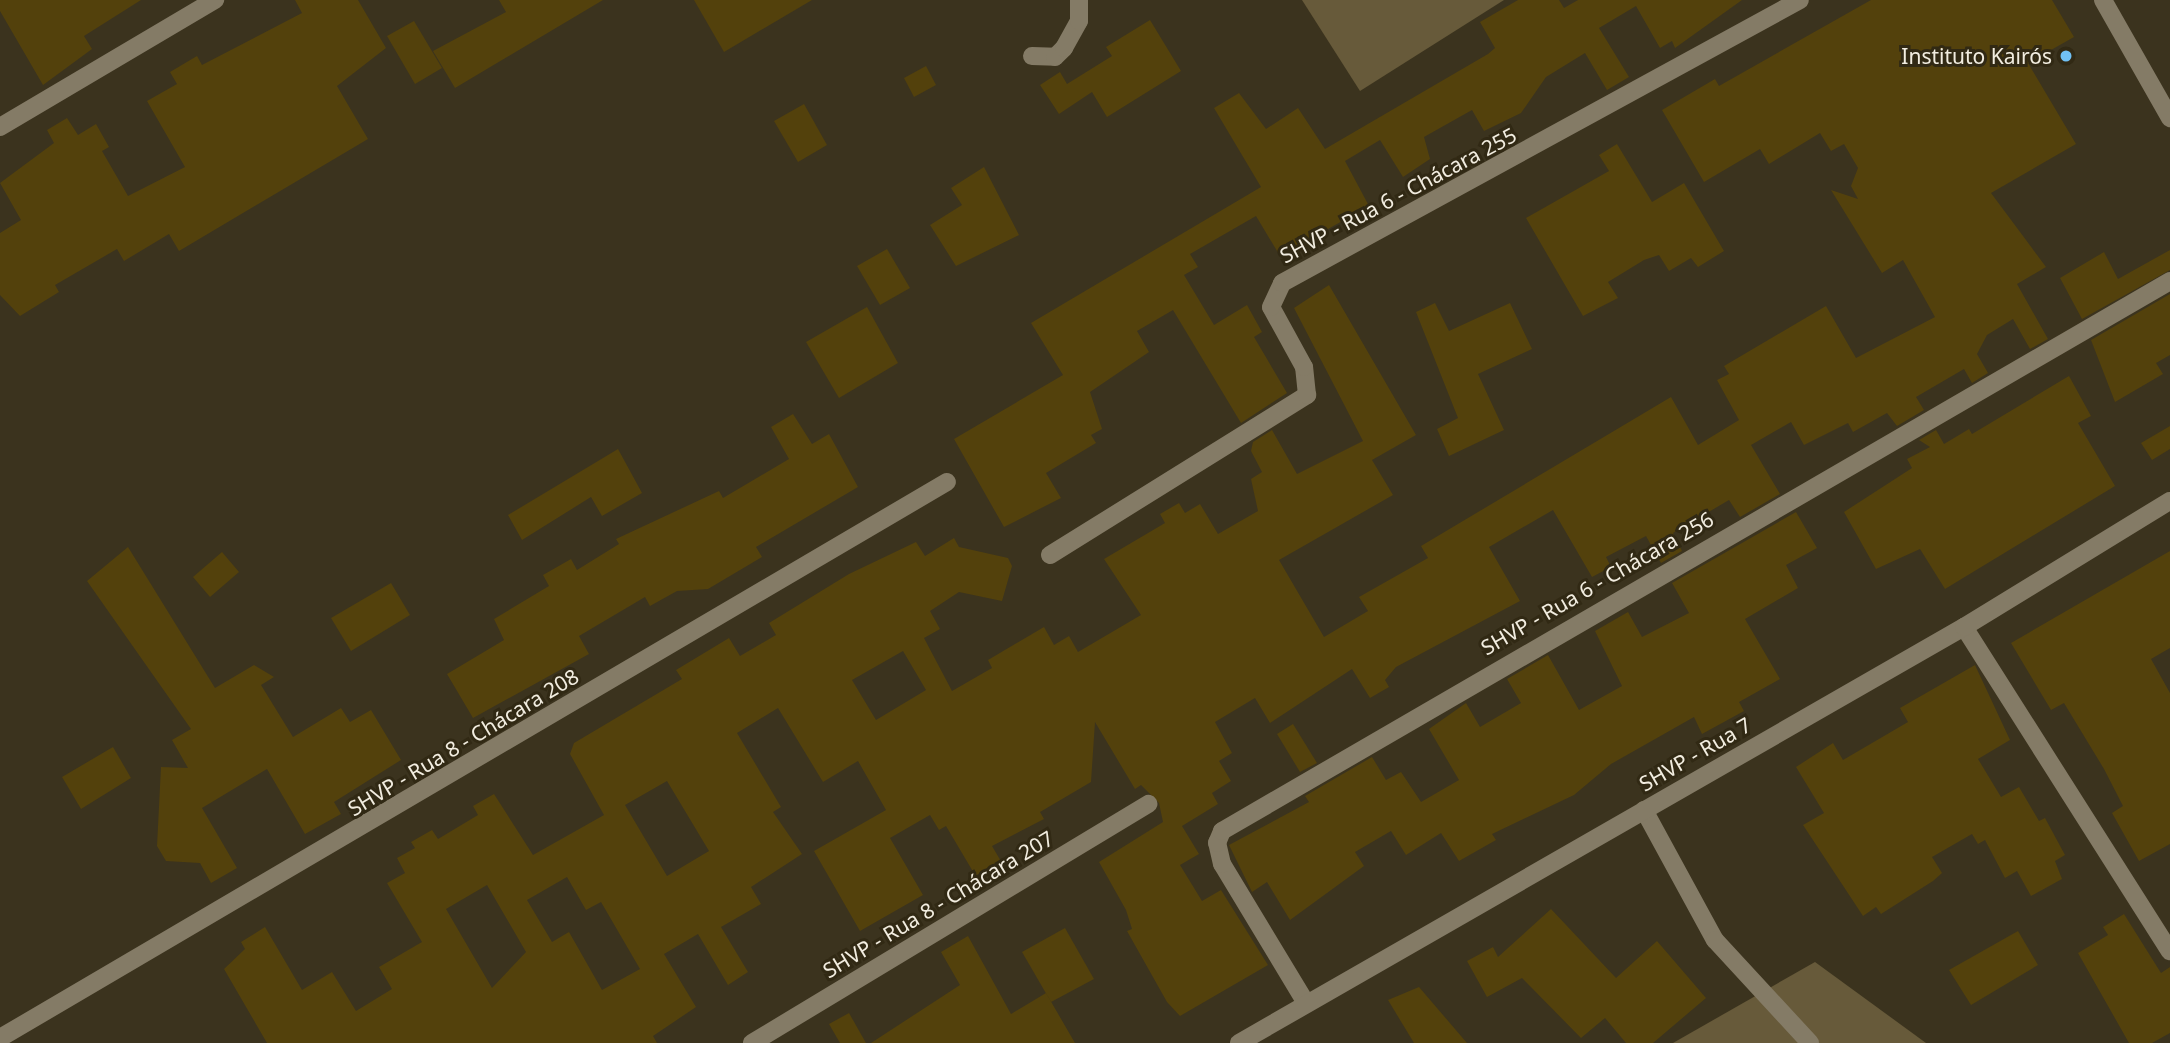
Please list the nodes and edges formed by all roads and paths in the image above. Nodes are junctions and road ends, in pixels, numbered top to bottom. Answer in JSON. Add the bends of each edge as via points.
{"nodes":[{"id":1,"x":215,"y":0,"type":"edge"},
{"id":2,"x":1079,"y":0,"type":"edge"},
{"id":3,"x":1800,"y":0,"type":"edge"},
{"id":4,"x":2103,"y":0,"type":"edge"},
{"id":5,"x":1032,"y":56,"type":"dead end"},
{"id":6,"x":2170,"y":118,"type":"edge"},
{"id":7,"x":0,"y":127,"type":"edge"},
{"id":8,"x":2170,"y":281,"type":"edge"},
{"id":9,"x":947,"y":482,"type":"dead end"},
{"id":10,"x":2170,"y":501,"type":"edge"},
{"id":11,"x":1050,"y":555,"type":"dead end"},
{"id":12,"x":1964,"y":627,"type":"junction"},
{"id":13,"x":1148,"y":804,"type":"dead end"},
{"id":14,"x":1644,"y":810,"type":"junction"},
{"id":15,"x":2170,"y":951,"type":"edge"},
{"id":16,"x":1306,"y":1003,"type":"junction"},
{"id":17,"x":0,"y":1038,"type":"edge"},
{"id":18,"x":752,"y":1043,"type":"edge"},
{"id":19,"x":1240,"y":1043,"type":"edge"},
{"id":20,"x":1810,"y":1043,"type":"edge"}],
"edges":[{"from":1,"to":7,"type":"street"},
{"from":2,"to":5,"type":"street","via":[[1079,21],[1064,48],[1055,57]]},
{"from":3,"to":11,"type":"street","name":"SHVP - Rua 6 - Chácara 255","via":[[1282,283],[1271,307],[1304,367],[1307,395]]},
{"from":4,"to":6,"type":"street"},
{"from":8,"to":16,"type":"street","name":"SHVP - Rua 6 - Chácara 256","via":[[1222,831],[1217,843],[1222,864]]},
{"from":9,"to":17,"type":"street","name":"SHVP - Rua 8 - Chácara 208"},
{"from":10,"to":12,"type":"street","name":"SHVP - Rua 7"},
{"from":12,"to":14,"type":"street","name":"SHVP - Rua 7"},
{"from":12,"to":15,"type":"street"},
{"from":13,"to":18,"type":"street","name":"SHVP - Rua 8 - Chácara 207"},
{"from":14,"to":16,"type":"street","name":"SHVP - Rua 7"},
{"from":14,"to":20,"type":"street","via":[[1715,940]]},
{"from":16,"to":19,"type":"street","name":"SHVP - Rua 7"}]}
